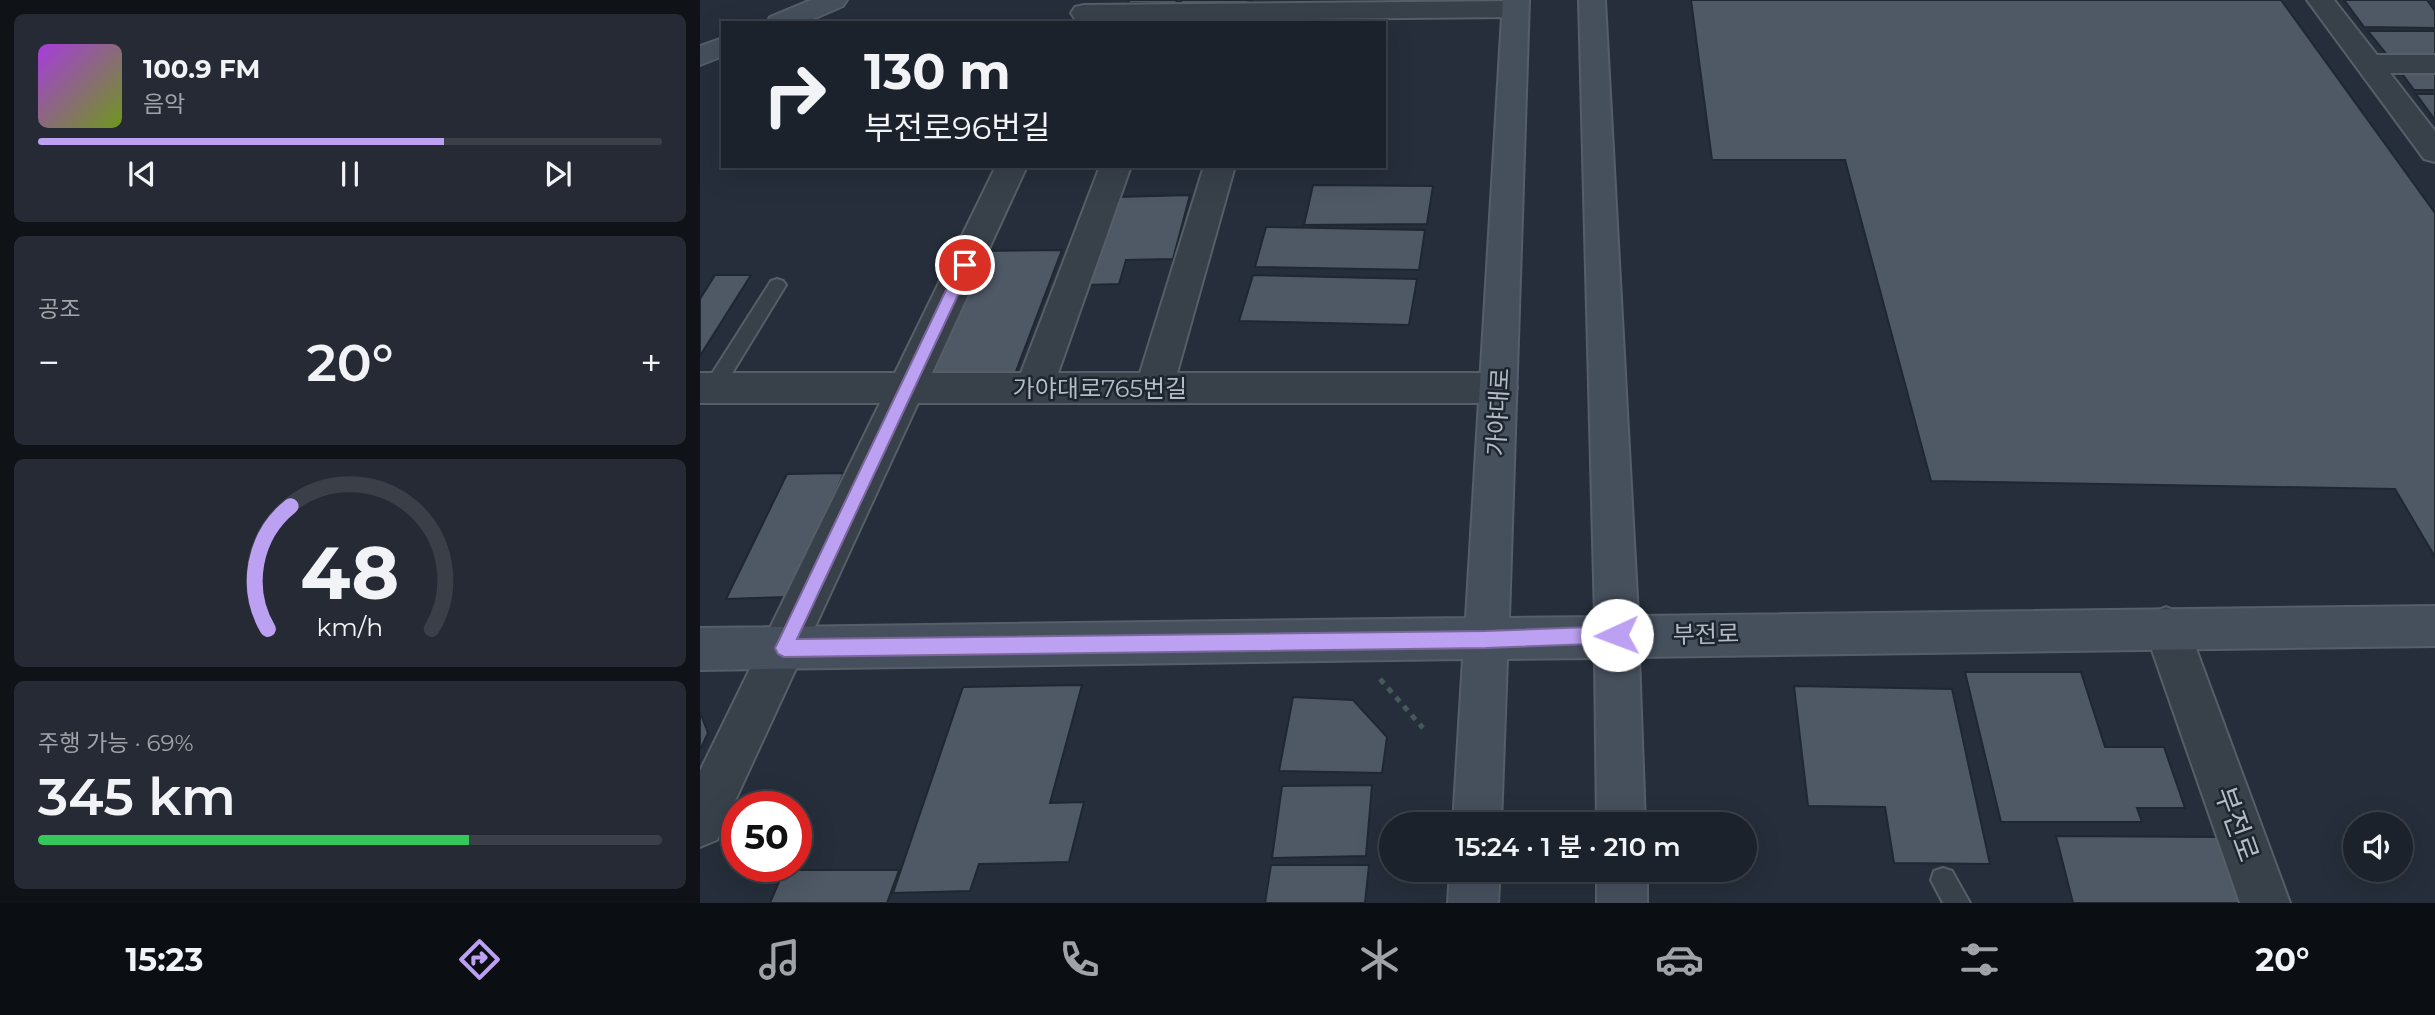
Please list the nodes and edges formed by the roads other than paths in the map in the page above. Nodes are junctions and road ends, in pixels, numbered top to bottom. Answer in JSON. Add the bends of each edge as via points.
{"nodes":[{"id":1,"x":834,"y":0,"type":"edge"},
{"id":2,"x":1592,"y":0,"type":"edge"},
{"id":3,"x":2320,"y":0,"type":"edge"},
{"id":4,"x":1516,"y":4,"type":"edge"},
{"id":5,"x":1266,"y":11,"type":"edge"},
{"id":6,"x":1085,"y":12,"type":"edge"},
{"id":7,"x":1170,"y":17,"type":"edge"},
{"id":8,"x":785,"y":21,"type":"edge"},
{"id":9,"x":721,"y":47,"type":"edge"},
{"id":10,"x":700,"y":56,"type":"edge"},
{"id":11,"x":2368,"y":64,"type":"junction"},
{"id":12,"x":2435,"y":64,"type":"edge"},
{"id":13,"x":2425,"y":126,"type":"edge"},
{"id":14,"x":2435,"y":152,"type":"edge"},
{"id":15,"x":1011,"y":168,"type":"edge"},
{"id":16,"x":1115,"y":168,"type":"edge"},
{"id":17,"x":1219,"y":168,"type":"edge"},
{"id":18,"x":777,"y":285,"type":"dead end"},
{"id":19,"x":706,"y":388,"type":"edge"},
{"id":20,"x":907,"y":388,"type":"junction"},
{"id":21,"x":1034,"y":388,"type":"junction"},
{"id":22,"x":1154,"y":388,"type":"junction"},
{"id":23,"x":1499,"y":388,"type":"junction"},
{"id":24,"x":2435,"y":625,"type":"edge"},
{"id":25,"x":2166,"y":628,"type":"junction"},
{"id":26,"x":1617,"y":635,"type":"junction"},
{"id":27,"x":1486,"y":639,"type":"junction"},
{"id":28,"x":784,"y":648,"type":"junction"},
{"id":29,"x":700,"y":649,"type":"edge"},
{"id":30,"x":1478,"y":812,"type":"edge"},
{"id":31,"x":1621,"y":812,"type":"edge"},
{"id":32,"x":700,"y":823,"type":"edge"},
{"id":33,"x":1943,"y":880,"type":"dead end"},
{"id":34,"x":1475,"y":882,"type":"edge"},
{"id":35,"x":1622,"y":882,"type":"edge"},
{"id":36,"x":1474,"y":903,"type":"edge"},
{"id":37,"x":1622,"y":903,"type":"edge"},
{"id":38,"x":1957,"y":903,"type":"edge"},
{"id":39,"x":2265,"y":903,"type":"edge"}],
"edges":[{"from":1,"to":8,"type":"main road"},
{"from":2,"to":26,"type":"main road"},
{"from":3,"to":11,"type":"street"},
{"from":4,"to":5,"type":"street"},
{"from":4,"to":23,"type":"main road","name":"가야대로"},
{"from":5,"to":7,"type":"street"},
{"from":6,"to":7,"type":"street"},
{"from":9,"to":10,"type":"main road"},
{"from":11,"to":12,"type":"street"},
{"from":11,"to":13,"type":"street"},
{"from":13,"to":14,"type":"street"},
{"from":15,"to":20,"type":"street"},
{"from":16,"to":21,"type":"street"},
{"from":17,"to":22,"type":"street"},
{"from":18,"to":19,"type":"lane"},
{"from":19,"to":20,"type":"street","name":"가야대로765번길"},
{"from":20,"to":21,"type":"street","name":"가야대로765번길"},
{"from":20,"to":28,"type":"street"},
{"from":21,"to":22,"type":"street","name":"가야대로765번길"},
{"from":22,"to":23,"type":"street","name":"가야대로765번길"},
{"from":23,"to":27,"type":"main road","name":"가야대로"},
{"from":24,"to":25,"type":"main road","name":"부전로"},
{"from":25,"to":26,"type":"main road","name":"부전로"},
{"from":25,"to":39,"type":"street","name":"부전로"},
{"from":26,"to":27,"type":"main road","name":"부전로"},
{"from":26,"to":31,"type":"main road"},
{"from":27,"to":28,"type":"main road","name":"부전로"},
{"from":27,"to":30,"type":"main road","name":"가야대로"},
{"from":28,"to":29,"type":"main road","name":"부전로"},
{"from":28,"to":32,"type":"street"},
{"from":33,"to":38,"type":"lane"},
{"from":34,"to":36,"type":"main road"},
{"from":35,"to":37,"type":"main road"}]}
